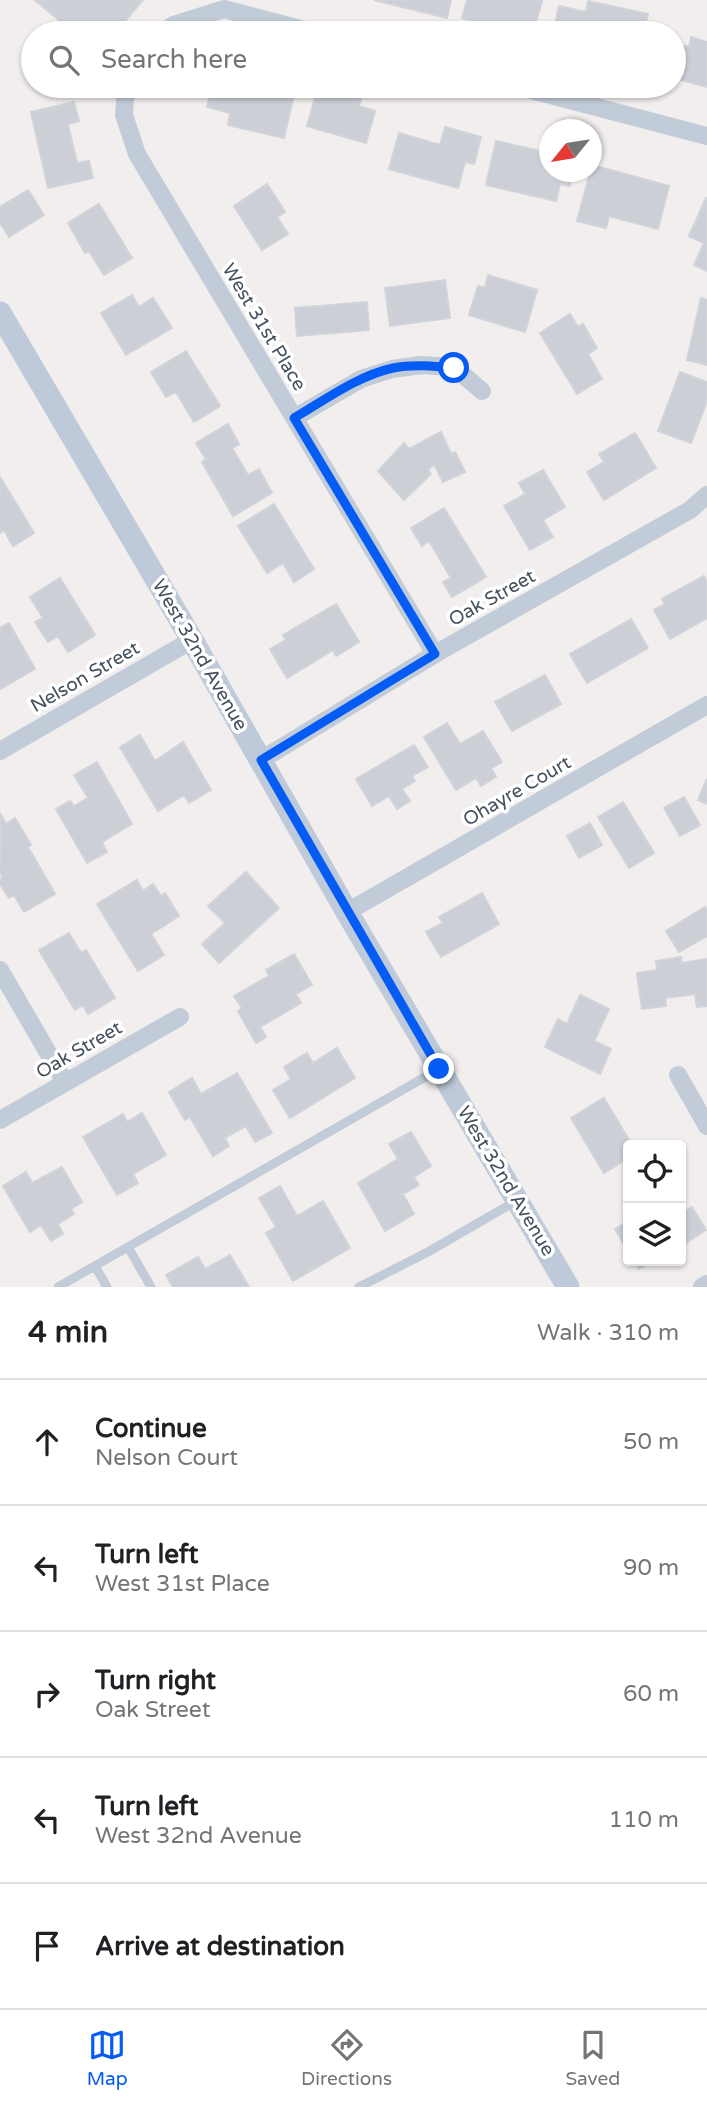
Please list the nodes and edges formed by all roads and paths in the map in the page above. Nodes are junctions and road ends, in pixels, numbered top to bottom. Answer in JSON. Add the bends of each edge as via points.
{"nodes":[{"id":1,"x":225,"y":5,"type":"edge"},
{"id":2,"x":181,"y":21,"type":"edge"},
{"id":3,"x":277,"y":21,"type":"edge"},
{"id":4,"x":125,"y":98,"type":"edge"},
{"id":5,"x":562,"y":98,"type":"edge"},
{"id":6,"x":707,"y":136,"type":"edge"},
{"id":7,"x":0,"y":313,"type":"edge"},
{"id":8,"x":482,"y":391,"type":"dead end"},
{"id":9,"x":294,"y":418,"type":"junction"},
{"id":10,"x":707,"y":495,"type":"edge"},
{"id":11,"x":192,"y":640,"type":"junction"},
{"id":12,"x":435,"y":654,"type":"junction"},
{"id":13,"x":707,"y":705,"type":"edge"},
{"id":14,"x":0,"y":751,"type":"edge"},
{"id":15,"x":261,"y":760,"type":"junction"},
{"id":16,"x":347,"y":912,"type":"junction"},
{"id":17,"x":0,"y":970,"type":"edge"},
{"id":18,"x":180,"y":1017,"type":"dead end"},
{"id":19,"x":439,"y":1069,"type":"junction"},
{"id":20,"x":678,"y":1075,"type":"dead end"},
{"id":21,"x":65,"y":1082,"type":"junction"},
{"id":22,"x":0,"y":1120,"type":"edge"},
{"id":23,"x":707,"y":1126,"type":"edge"},
{"id":24,"x":517,"y":1200,"type":"junction"},
{"id":25,"x":128,"y":1247,"type":"junction"},
{"id":26,"x":95,"y":1266,"type":"junction"},
{"id":27,"x":707,"y":1284,"type":"edge"},
{"id":28,"x":58,"y":1287,"type":"edge"},
{"id":29,"x":107,"y":1287,"type":"edge"},
{"id":30,"x":151,"y":1287,"type":"edge"},
{"id":31,"x":359,"y":1287,"type":"edge"},
{"id":32,"x":568,"y":1287,"type":"edge"},
{"id":33,"x":702,"y":1287,"type":"edge"}],
"edges":[{"from":1,"to":2,"type":"street"},
{"from":1,"to":3,"type":"street"},
{"from":4,"to":9,"type":"street","name":"West 31st Place","via":[[124,115],[137,154]]},
{"from":5,"to":6,"type":"street"},
{"from":7,"to":11,"type":"street","name":"West 32nd Avenue"},
{"from":8,"to":9,"type":"street","via":[[454,368],[421,365],[392,369],[361,379]]},
{"from":9,"to":12,"type":"street","name":"West 31st Place"},
{"from":10,"to":12,"type":"street","name":"Oak Street","via":[[690,510]]},
{"from":11,"to":14,"type":"street","name":"Nelson Street"},
{"from":11,"to":15,"type":"street","name":"West 32nd Avenue"},
{"from":12,"to":15,"type":"street","name":"Oak Street"},
{"from":13,"to":16,"type":"street","name":"Ohayre Court"},
{"from":15,"to":16,"type":"street","name":"West 32nd Avenue"},
{"from":16,"to":19,"type":"street","name":"West 32nd Avenue"},
{"from":17,"to":21,"type":"street"},
{"from":18,"to":21,"type":"street","name":"Oak Street"},
{"from":19,"to":24,"type":"street","name":"West 32nd Avenue"},
{"from":19,"to":25,"type":"lane"},
{"from":20,"to":23,"type":"street"},
{"from":21,"to":22,"type":"street","name":"Oak Street"},
{"from":24,"to":31,"type":"lane"},
{"from":24,"to":32,"type":"street","name":"West 32nd Avenue"},
{"from":25,"to":26,"type":"lane"},
{"from":25,"to":30,"type":"lane"},
{"from":26,"to":28,"type":"lane"},
{"from":26,"to":29,"type":"lane"},
{"from":27,"to":33,"type":"street"}]}
